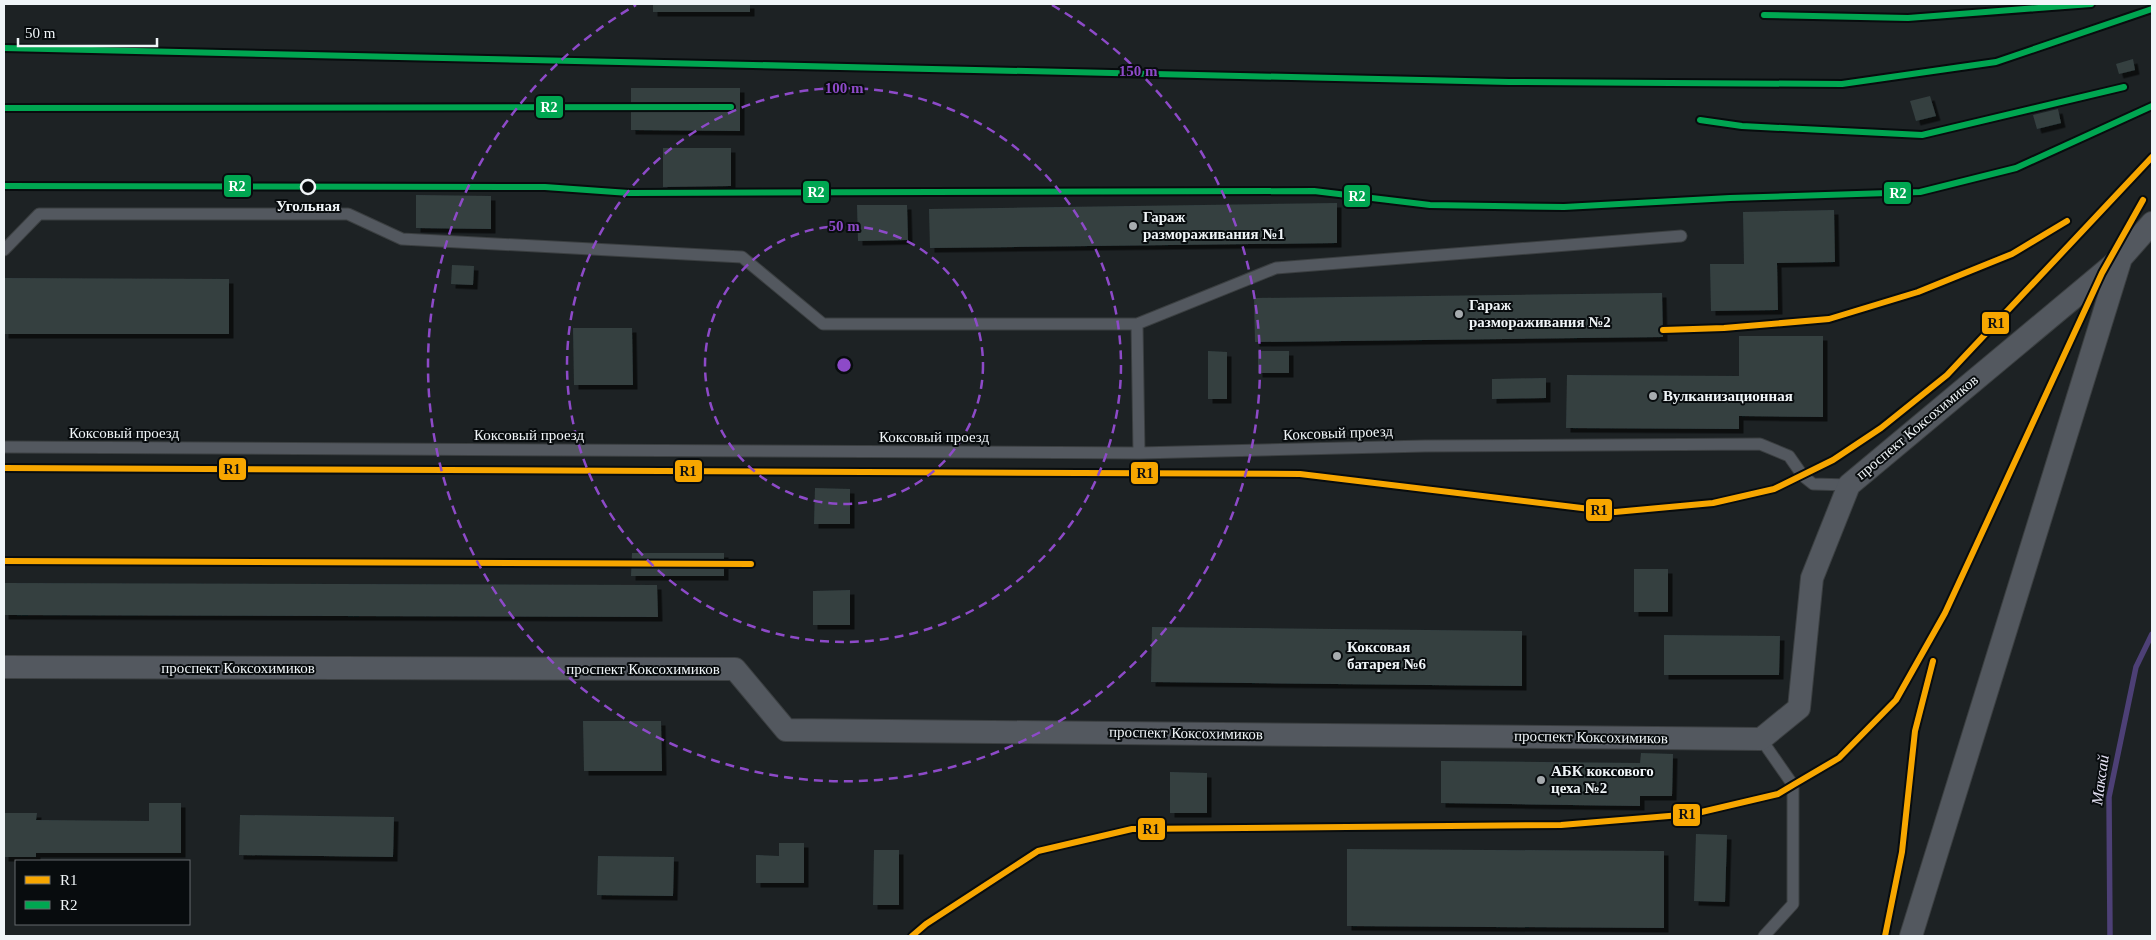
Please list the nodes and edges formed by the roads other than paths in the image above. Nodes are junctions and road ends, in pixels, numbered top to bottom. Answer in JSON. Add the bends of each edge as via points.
{"nodes":[{"id":1,"x":2152,"y":223,"type":"edge"},
{"id":2,"x":1681,"y":236,"type":"dead end"},
{"id":3,"x":4,"y":250,"type":"edge"},
{"id":4,"x":2121,"y":258,"type":"junction"},
{"id":5,"x":1137,"y":324,"type":"junction"},
{"id":6,"x":4,"y":447,"type":"edge"},
{"id":7,"x":1139,"y":453,"type":"junction"},
{"id":8,"x":1848,"y":485,"type":"junction"},
{"id":9,"x":4,"y":667,"type":"edge"},
{"id":10,"x":1761,"y":739,"type":"junction"},
{"id":11,"x":1764,"y":936,"type":"edge"},
{"id":12,"x":1911,"y":936,"type":"edge"}],
"edges":[{"from":1,"to":4,"type":"street","name":"проспект Коксохимиков"},
{"from":2,"to":5,"type":"lane","via":[[1276,268]]},
{"from":3,"to":5,"type":"lane","via":[[39,214],[348,214],[402,239],[742,257],[823,324]]},
{"from":4,"to":8,"type":"street","name":"проспект Коксохимиков"},
{"from":4,"to":12,"type":"street"},
{"from":5,"to":7,"type":"lane"},
{"from":6,"to":7,"type":"lane","name":"Коксовый проезд"},
{"from":7,"to":8,"type":"lane","name":"Коксовый проезд","via":[[1425,446],[1760,444],[1789,456],[1813,484]]},
{"from":8,"to":10,"type":"street","name":"проспект Коксохимиков","via":[[1812,578],[1799,708]]},
{"from":9,"to":10,"type":"street","name":"проспект Коксохимиков","via":[[735,670],[786,730]]},
{"from":10,"to":11,"type":"lane","via":[[1793,785],[1793,904]]}]}
